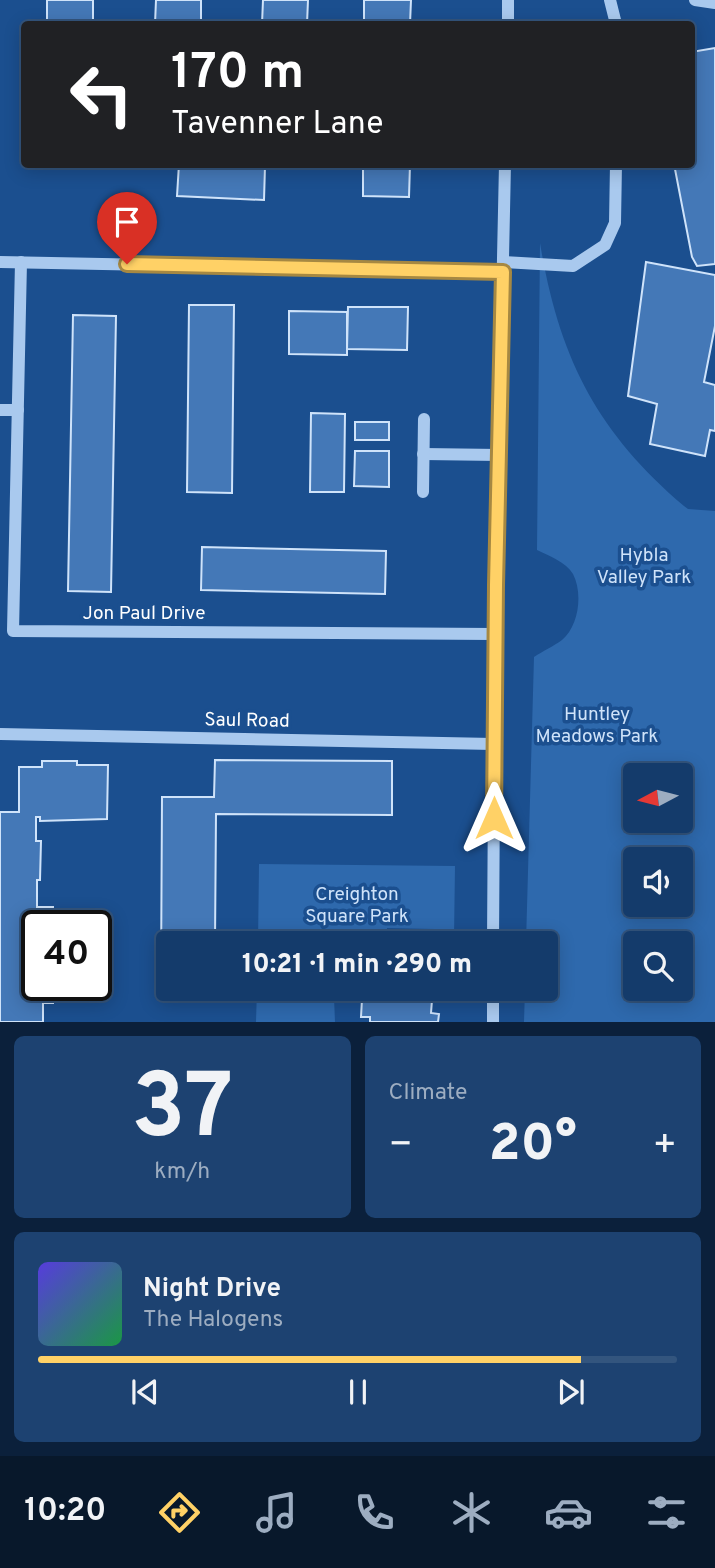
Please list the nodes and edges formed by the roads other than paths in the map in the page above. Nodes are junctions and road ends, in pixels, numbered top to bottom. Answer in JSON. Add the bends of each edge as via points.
{"nodes":[{"id":1,"x":508,"y":0,"type":"edge"},
{"id":2,"x":610,"y":0,"type":"edge"},
{"id":3,"x":695,"y":0,"type":"edge"},
{"id":4,"x":715,"y":3,"type":"edge"},
{"id":5,"x":508,"y":21,"type":"edge"},
{"id":6,"x":615,"y":21,"type":"edge"},
{"id":7,"x":505,"y":168,"type":"edge"},
{"id":8,"x":616,"y":168,"type":"edge"},
{"id":9,"x":0,"y":262,"type":"edge"},
{"id":10,"x":22,"y":262,"type":"junction"},
{"id":11,"x":503,"y":267,"type":"junction"},
{"id":12,"x":0,"y":410,"type":"edge"},
{"id":13,"x":18,"y":410,"type":"junction"},
{"id":14,"x":424,"y":419,"type":"dead end"},
{"id":15,"x":423,"y":454,"type":"junction"},
{"id":16,"x":499,"y":455,"type":"junction"},
{"id":17,"x":423,"y":492,"type":"dead end"},
{"id":18,"x":495,"y":634,"type":"junction"},
{"id":19,"x":0,"y":734,"type":"edge"},
{"id":20,"x":494,"y":744,"type":"junction"},
{"id":21,"x":494,"y":931,"type":"edge"},
{"id":22,"x":494,"y":1001,"type":"edge"},
{"id":23,"x":493,"y":1022,"type":"edge"}],
"edges":[{"from":1,"to":5,"type":"street"},
{"from":2,"to":6,"type":"street"},
{"from":3,"to":4,"type":"street"},
{"from":7,"to":11,"type":"street"},
{"from":8,"to":11,"type":"street","via":[[615,223],[605,245],[573,266]]},
{"from":9,"to":10,"type":"street"},
{"from":10,"to":11,"type":"street"},
{"from":10,"to":13,"type":"street","name":"Jon Paul Drive"},
{"from":11,"to":16,"type":"street"},
{"from":12,"to":13,"type":"street"},
{"from":13,"to":18,"type":"street","name":"Jon Paul Drive","via":[[13,631]]},
{"from":14,"to":15,"type":"street"},
{"from":15,"to":16,"type":"street"},
{"from":15,"to":17,"type":"street"},
{"from":16,"to":18,"type":"street"},
{"from":18,"to":20,"type":"street"},
{"from":19,"to":20,"type":"street","name":"Saul Road"},
{"from":20,"to":21,"type":"street"},
{"from":22,"to":23,"type":"street"}]}
